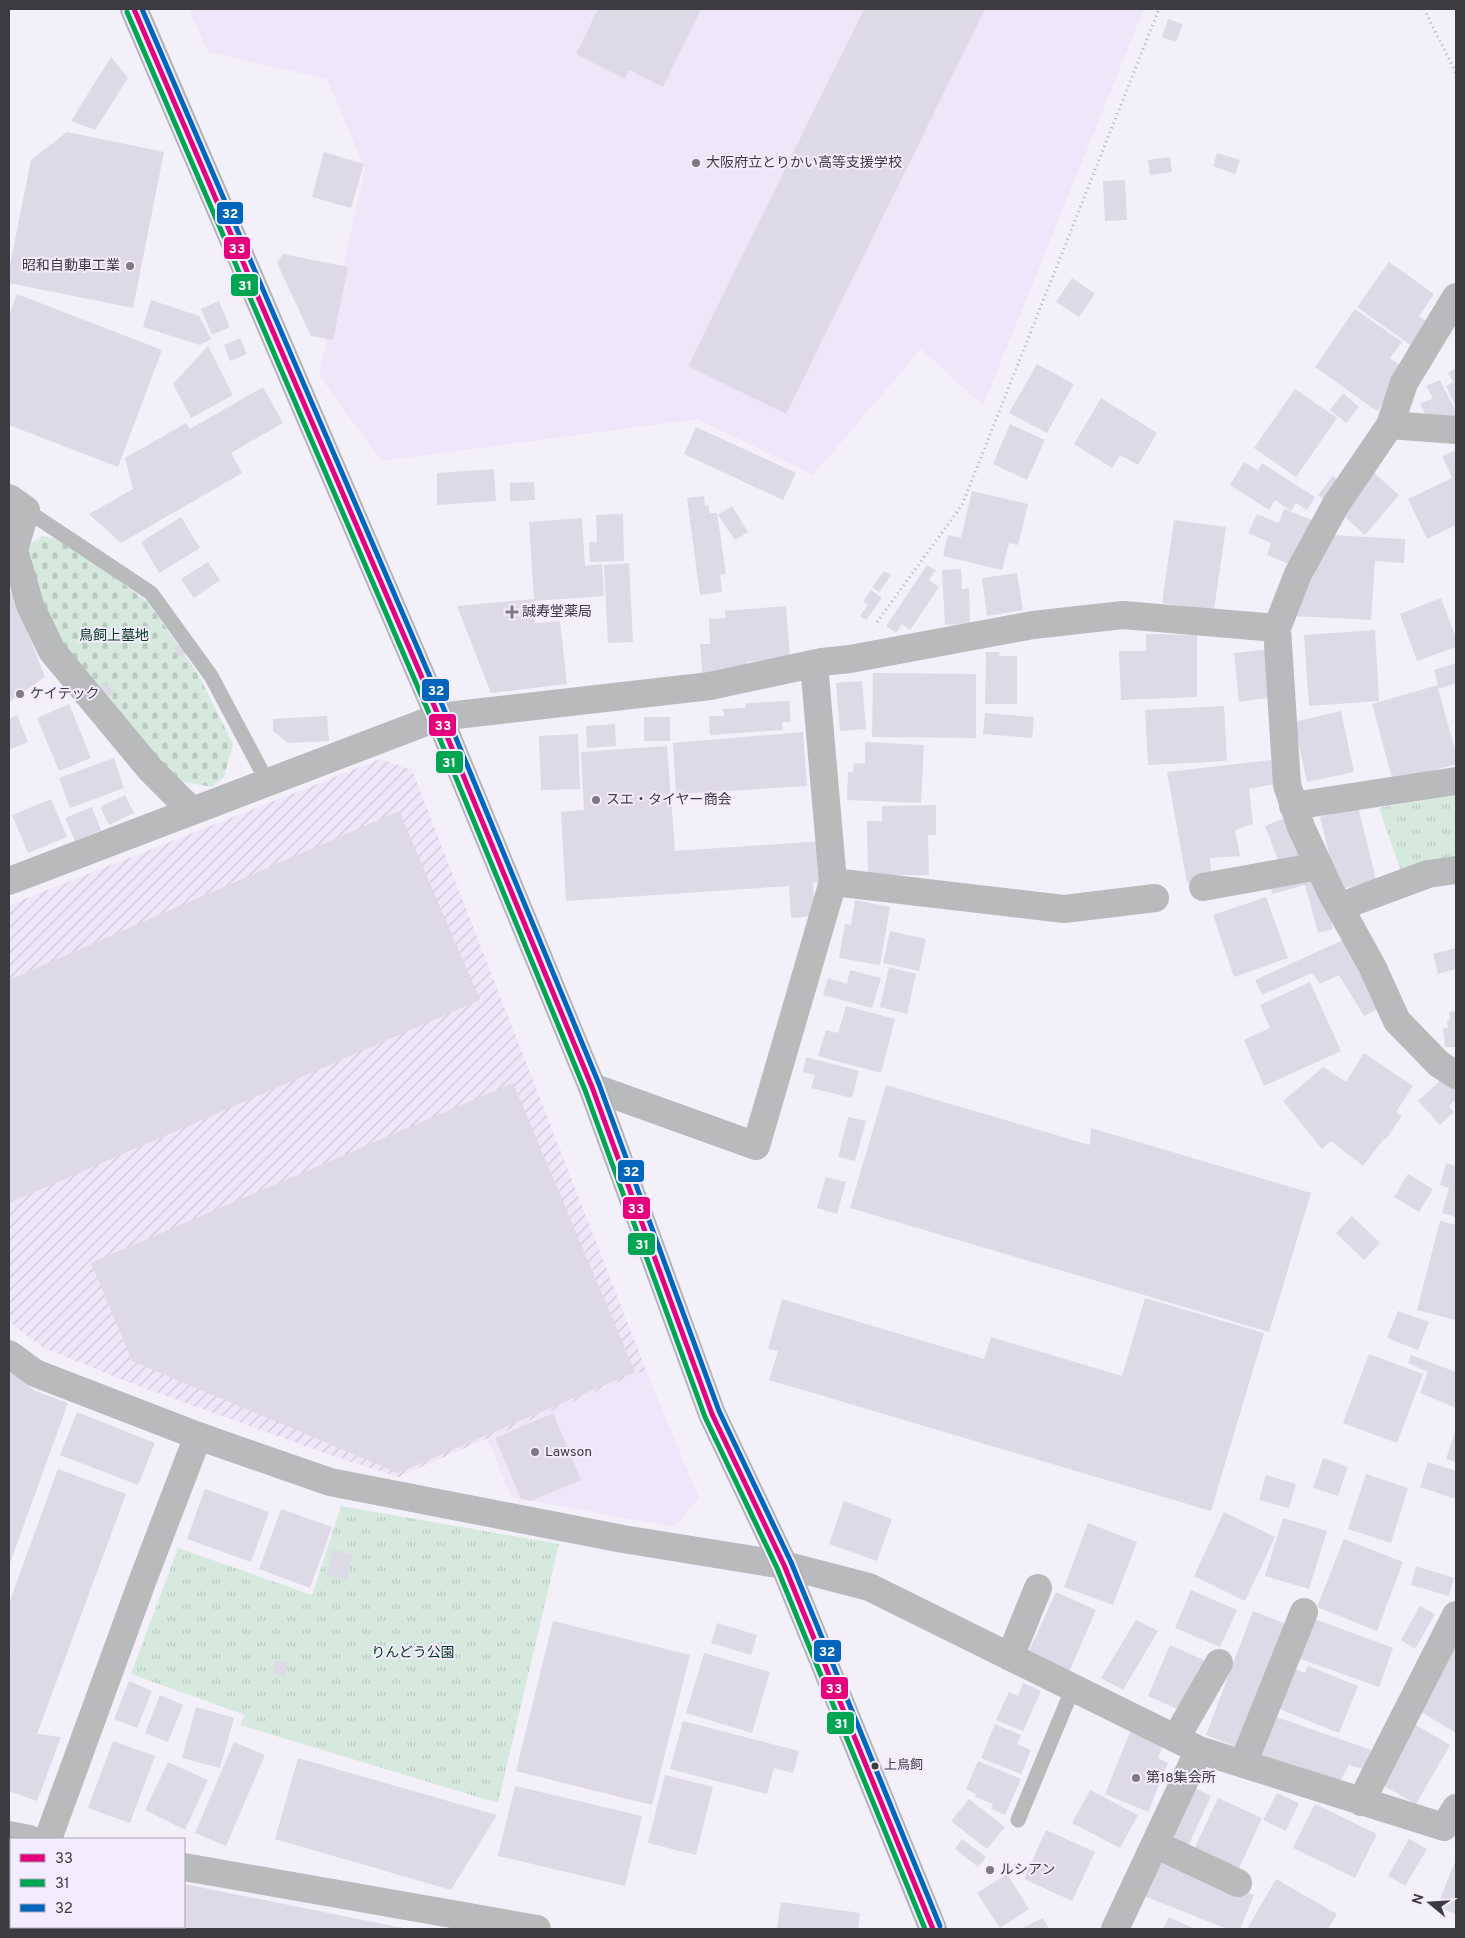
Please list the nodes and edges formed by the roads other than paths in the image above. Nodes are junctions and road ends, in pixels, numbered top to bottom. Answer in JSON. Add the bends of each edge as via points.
{"nodes":[{"id":1,"x":134,"y":9,"type":"edge"},
{"id":2,"x":1454,"y":310,"type":"edge"},
{"id":3,"x":1390,"y":425,"type":"junction"},
{"id":4,"x":1456,"y":430,"type":"edge"},
{"id":5,"x":17,"y":504,"type":"edge"},
{"id":6,"x":1277,"y":628,"type":"junction"},
{"id":7,"x":814,"y":664,"type":"junction"},
{"id":8,"x":439,"y":717,"type":"junction"},
{"id":9,"x":1456,"y":781,"type":"edge"},
{"id":10,"x":268,"y":782,"type":"junction"},
{"id":11,"x":1294,"y":806,"type":"junction"},
{"id":12,"x":192,"y":812,"type":"junction"},
{"id":13,"x":1319,"y":866,"type":"junction"},
{"id":14,"x":1456,"y":870,"type":"edge"},
{"id":15,"x":9,"y":881,"type":"edge"},
{"id":16,"x":833,"y":882,"type":"junction"},
{"id":17,"x":1203,"y":886,"type":"dead end"},
{"id":18,"x":1155,"y":898,"type":"dead end"},
{"id":19,"x":1339,"y":907,"type":"junction"},
{"id":20,"x":1456,"y":1075,"type":"edge"},
{"id":21,"x":592,"y":1087,"type":"junction"},
{"id":22,"x":9,"y":1354,"type":"edge"},
{"id":23,"x":198,"y":1436,"type":"junction"},
{"id":24,"x":784,"y":1565,"type":"junction"},
{"id":25,"x":1038,"y":1588,"type":"dead end"},
{"id":26,"x":1304,"y":1612,"type":"dead end"},
{"id":27,"x":1456,"y":1615,"type":"edge"},
{"id":28,"x":1010,"y":1657,"type":"junction"},
{"id":29,"x":1219,"y":1663,"type":"dead end"},
{"id":30,"x":1073,"y":1688,"type":"junction"},
{"id":31,"x":1187,"y":1744,"type":"junction"},
{"id":32,"x":1242,"y":1764,"type":"junction"},
{"id":33,"x":1361,"y":1802,"type":"junction"},
{"id":34,"x":1456,"y":1808,"type":"edge"},
{"id":35,"x":1018,"y":1820,"type":"dead end"},
{"id":36,"x":9,"y":1835,"type":"edge"},
{"id":37,"x":24,"y":1838,"type":"edge"},
{"id":38,"x":48,"y":1838,"type":"edge"},
{"id":39,"x":1155,"y":1844,"type":"junction"},
{"id":40,"x":185,"y":1867,"type":"edge"},
{"id":41,"x":1238,"y":1882,"type":"dead end"},
{"id":42,"x":538,"y":1929,"type":"edge"},
{"id":43,"x":934,"y":1929,"type":"edge"},
{"id":44,"x":1115,"y":1929,"type":"edge"}],
"edges":[{"from":1,"to":8,"type":"main road"},
{"from":2,"to":3,"type":"street","via":[[1404,383]]},
{"from":3,"to":4,"type":"street"},
{"from":3,"to":6,"type":"street","via":[[1335,506],[1298,574]]},
{"from":5,"to":10,"type":"lane","via":[[151,593],[211,676]]},
{"from":5,"to":12,"type":"street","via":[[14,550],[30,605],[52,651],[150,769]]},
{"from":6,"to":7,"type":"street","via":[[1123,615],[1033,624]]},
{"from":6,"to":11,"type":"street","via":[[1286,785]]},
{"from":7,"to":8,"type":"street","via":[[710,686]]},
{"from":7,"to":16,"type":"street"},
{"from":8,"to":10,"type":"street"},
{"from":8,"to":21,"type":"main road"},
{"from":9,"to":11,"type":"street"},
{"from":10,"to":12,"type":"street"},
{"from":11,"to":13,"type":"street"},
{"from":12,"to":15,"type":"street"},
{"from":13,"to":17,"type":"street"},
{"from":13,"to":19,"type":"street"},
{"from":14,"to":19,"type":"street","via":[[1428,874]]},
{"from":16,"to":18,"type":"street","via":[[1064,909]]},
{"from":16,"to":21,"type":"street","via":[[756,1146]]},
{"from":19,"to":20,"type":"street","via":[[1372,966],[1397,1021],[1439,1064]]},
{"from":21,"to":24,"type":"main road","via":[[712,1414]]},
{"from":22,"to":23,"type":"street","via":[[35,1373]]},
{"from":23,"to":24,"type":"street","via":[[330,1482],[623,1539]]},
{"from":23,"to":38,"type":"street"},
{"from":24,"to":28,"type":"street","via":[[868,1587]]},
{"from":24,"to":43,"type":"main road"},
{"from":25,"to":28,"type":"street"},
{"from":26,"to":32,"type":"street"},
{"from":27,"to":33,"type":"street"},
{"from":28,"to":30,"type":"street"},
{"from":29,"to":31,"type":"street"},
{"from":30,"to":31,"type":"street"},
{"from":30,"to":35,"type":"lane"},
{"from":31,"to":32,"type":"street"},
{"from":31,"to":39,"type":"street"},
{"from":32,"to":33,"type":"street"},
{"from":33,"to":34,"type":"street","via":[[1444,1827]]},
{"from":36,"to":37,"type":"street"},
{"from":39,"to":41,"type":"street"},
{"from":39,"to":44,"type":"street"},
{"from":40,"to":42,"type":"street"}]}
